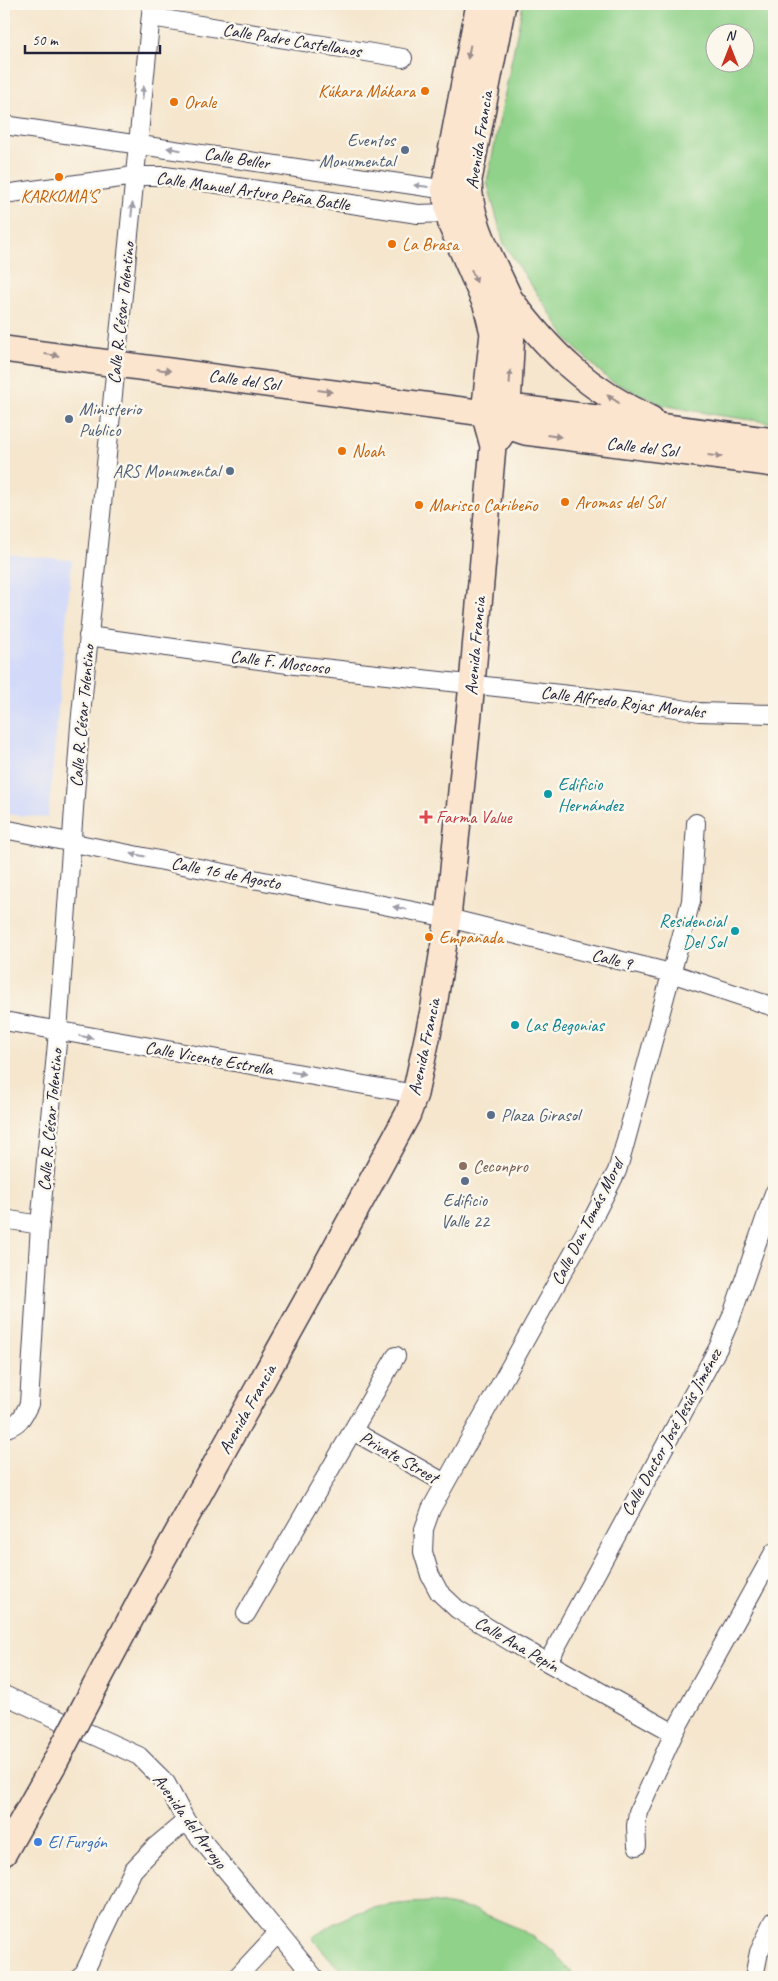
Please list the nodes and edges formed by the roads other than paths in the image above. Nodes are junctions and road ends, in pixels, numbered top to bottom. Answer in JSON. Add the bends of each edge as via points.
{"nodes":[{"id":1,"x":479,"y":4,"type":"edge"},
{"id":2,"x":504,"y":4,"type":"edge"},
{"id":3,"x":151,"y":10,"type":"edge"},
{"id":4,"x":403,"y":58,"type":"dead end"},
{"id":5,"x":4,"y":124,"type":"edge"},
{"id":6,"x":138,"y":143,"type":"junction"},
{"id":7,"x":135,"y":176,"type":"junction"},
{"id":8,"x":444,"y":188,"type":"junction"},
{"id":9,"x":4,"y":194,"type":"edge"},
{"id":10,"x":463,"y":204,"type":"junction"},
{"id":11,"x":510,"y":299,"type":"junction"},
{"id":12,"x":4,"y":349,"type":"edge"},
{"id":13,"x":115,"y":363,"type":"junction"},
{"id":14,"x":498,"y":423,"type":"junction"},
{"id":15,"x":672,"y":429,"type":"junction"},
{"id":16,"x":774,"y":441,"type":"edge"},
{"id":17,"x":774,"y":464,"type":"edge"},
{"id":18,"x":88,"y":636,"type":"junction"},
{"id":19,"x":472,"y":684,"type":"junction"},
{"id":20,"x":774,"y":714,"type":"edge"},
{"id":21,"x":696,"y":823,"type":"dead end"},
{"id":22,"x":4,"y":829,"type":"edge"},
{"id":23,"x":72,"y":842,"type":"junction"},
{"id":24,"x":448,"y":918,"type":"junction"},
{"id":25,"x":671,"y":973,"type":"junction"},
{"id":26,"x":774,"y":1006,"type":"edge"},
{"id":27,"x":4,"y":1021,"type":"edge"},
{"id":28,"x":58,"y":1032,"type":"junction"},
{"id":29,"x":415,"y":1094,"type":"junction"},
{"id":30,"x":774,"y":1193,"type":"edge"},
{"id":31,"x":4,"y":1219,"type":"edge"},
{"id":32,"x":40,"y":1225,"type":"junction"},
{"id":33,"x":396,"y":1356,"type":"dead end"},
{"id":34,"x":9,"y":1428,"type":"edge"},
{"id":35,"x":353,"y":1431,"type":"junction"},
{"id":36,"x":446,"y":1483,"type":"junction"},
{"id":37,"x":431,"y":1509,"type":"joint"},
{"id":38,"x":774,"y":1552,"type":"edge"},
{"id":39,"x":246,"y":1614,"type":"dead end"},
{"id":40,"x":548,"y":1662,"type":"junction"},
{"id":41,"x":4,"y":1695,"type":"edge"},
{"id":42,"x":674,"y":1733,"type":"junction"},
{"id":43,"x":186,"y":1821,"type":"junction"},
{"id":44,"x":637,"y":1846,"type":"dead end"},
{"id":45,"x":4,"y":1853,"type":"edge"},
{"id":46,"x":774,"y":1921,"type":"edge"},
{"id":47,"x":278,"y":1933,"type":"junction"},
{"id":48,"x":79,"y":1977,"type":"edge"},
{"id":49,"x":237,"y":1977,"type":"edge"},
{"id":50,"x":314,"y":1977,"type":"edge"},
{"id":51,"x":754,"y":1977,"type":"edge"}],
"edges":[{"from":1,"to":8,"type":"main road","name":"Avenida Francia","one_way":true},
{"from":2,"to":10,"type":"main road","name":"Avenida Francia"},
{"from":3,"to":4,"type":"street","name":"Calle Padre Castellanos"},
{"from":6,"to":3,"type":"street","name":"Calle R. César Tolentino","one_way":true},
{"from":5,"to":6,"type":"street","name":"Calle Beller"},
{"from":6,"to":7,"type":"street","name":"Calle R. César Tolentino"},
{"from":8,"to":6,"type":"street","name":"Calle Beller","one_way":true},
{"from":7,"to":9,"type":"street","name":"Calle Manuel Arturo Peña Batlle"},
{"from":7,"to":10,"type":"street","name":"Calle Manuel Arturo Peña Batlle","via":[[165,176],[418,214]]},
{"from":13,"to":7,"type":"street","name":"Calle R. César Tolentino","one_way":true},
{"from":8,"to":10,"type":"main road","name":"Avenida Francia"},
{"from":10,"to":11,"type":"main road","name":"Avenida Francia","via":[[476,223]]},
{"from":10,"to":14,"type":"main road","name":"Avenida Francia","one_way":true,"via":[[451,225],[492,324],[490,364]]},
{"from":14,"to":11,"type":"main road","name":"Avenida Francia","one_way":true,"via":[[512,330]]},
{"from":15,"to":11,"type":"main road","one_way":true,"via":[[626,408],[583,378],[544,343]]},
{"from":12,"to":13,"type":"main road","name":"Calle del Sol","one_way":true},
{"from":13,"to":14,"type":"main road","name":"Calle del Sol","one_way":true},
{"from":13,"to":18,"type":"street","name":"Calle R. César Tolentino"},
{"from":14,"to":15,"type":"main road","name":"Calle del Sol"},
{"from":14,"to":17,"type":"main road","name":"Calle del Sol","one_way":true,"via":[[525,432]]},
{"from":14,"to":19,"type":"main road","name":"Avenida Francia"},
{"from":15,"to":16,"type":"main road","name":"Calle del Sol"},
{"from":18,"to":19,"type":"street","name":"Calle F. Moscoso","via":[[295,665]]},
{"from":18,"to":23,"type":"street","name":"Calle R. César Tolentino"},
{"from":19,"to":20,"type":"street","name":"Calle Alfredo Rojas Morales","via":[[699,712]]},
{"from":19,"to":24,"type":"main road","name":"Avenida Francia"},
{"from":21,"to":25,"type":"street","name":"Calle Don Tomás Morel","via":[[691,901]]},
{"from":22,"to":23,"type":"street","name":"Calle 16 de Agosto"},
{"from":24,"to":23,"type":"street","name":"Calle 16 de Agosto","one_way":true},
{"from":23,"to":28,"type":"street","name":"Calle R. César Tolentino"},
{"from":24,"to":25,"type":"street","name":"Calle 9"},
{"from":24,"to":29,"type":"main road","name":"Avenida Francia"},
{"from":25,"to":26,"type":"street","name":"Calle 9"},
{"from":25,"to":36,"type":"street","name":"Calle Don Tomás Morel","via":[[617,1171]]},
{"from":27,"to":28,"type":"street","name":"Calle Vicente Estrella"},
{"from":28,"to":29,"type":"street","name":"Calle Vicente Estrella","one_way":true},
{"from":28,"to":32,"type":"street","name":"Calle R. César Tolentino"},
{"from":29,"to":45,"type":"main road","name":"Avenida Francia","bridge":true,"via":[[408,1114],[366,1192]]},
{"from":30,"to":40,"type":"street","name":"Calle Doctor José Jesús Jiménez","via":[[718,1348]]},
{"from":31,"to":32,"type":"street"},
{"from":32,"to":34,"type":"street","name":"Calle R. César Tolentino","via":[[29,1404],[23,1417]]},
{"from":33,"to":35,"type":"street"},
{"from":35,"to":36,"type":"street","name":"Private Street"},
{"from":35,"to":39,"type":"street"},
{"from":36,"to":37,"type":"street","name":"Calle Don Tomás Morel"},
{"from":37,"to":40,"type":"street","name":"Calle Ana Pepín","via":[[424,1529],[423,1552],[439,1592],[457,1609]]},
{"from":38,"to":42,"type":"street"},
{"from":40,"to":42,"type":"street","name":"Calle Ana Pepín"},
{"from":41,"to":43,"type":"street","name":"Avenida del Arroyo","via":[[139,1756],[166,1783]]},
{"from":42,"to":44,"type":"street","via":[[638,1812]]},
{"from":43,"to":47,"type":"street","name":"Avenida del Arroyo"},
{"from":43,"to":48,"type":"street","via":[[155,1846],[133,1870],[84,1974]]},
{"from":46,"to":51,"type":"street","via":[[759,1952]]},
{"from":47,"to":49,"type":"street"},
{"from":47,"to":50,"type":"street","name":"Avenida del Arroyo"}]}
